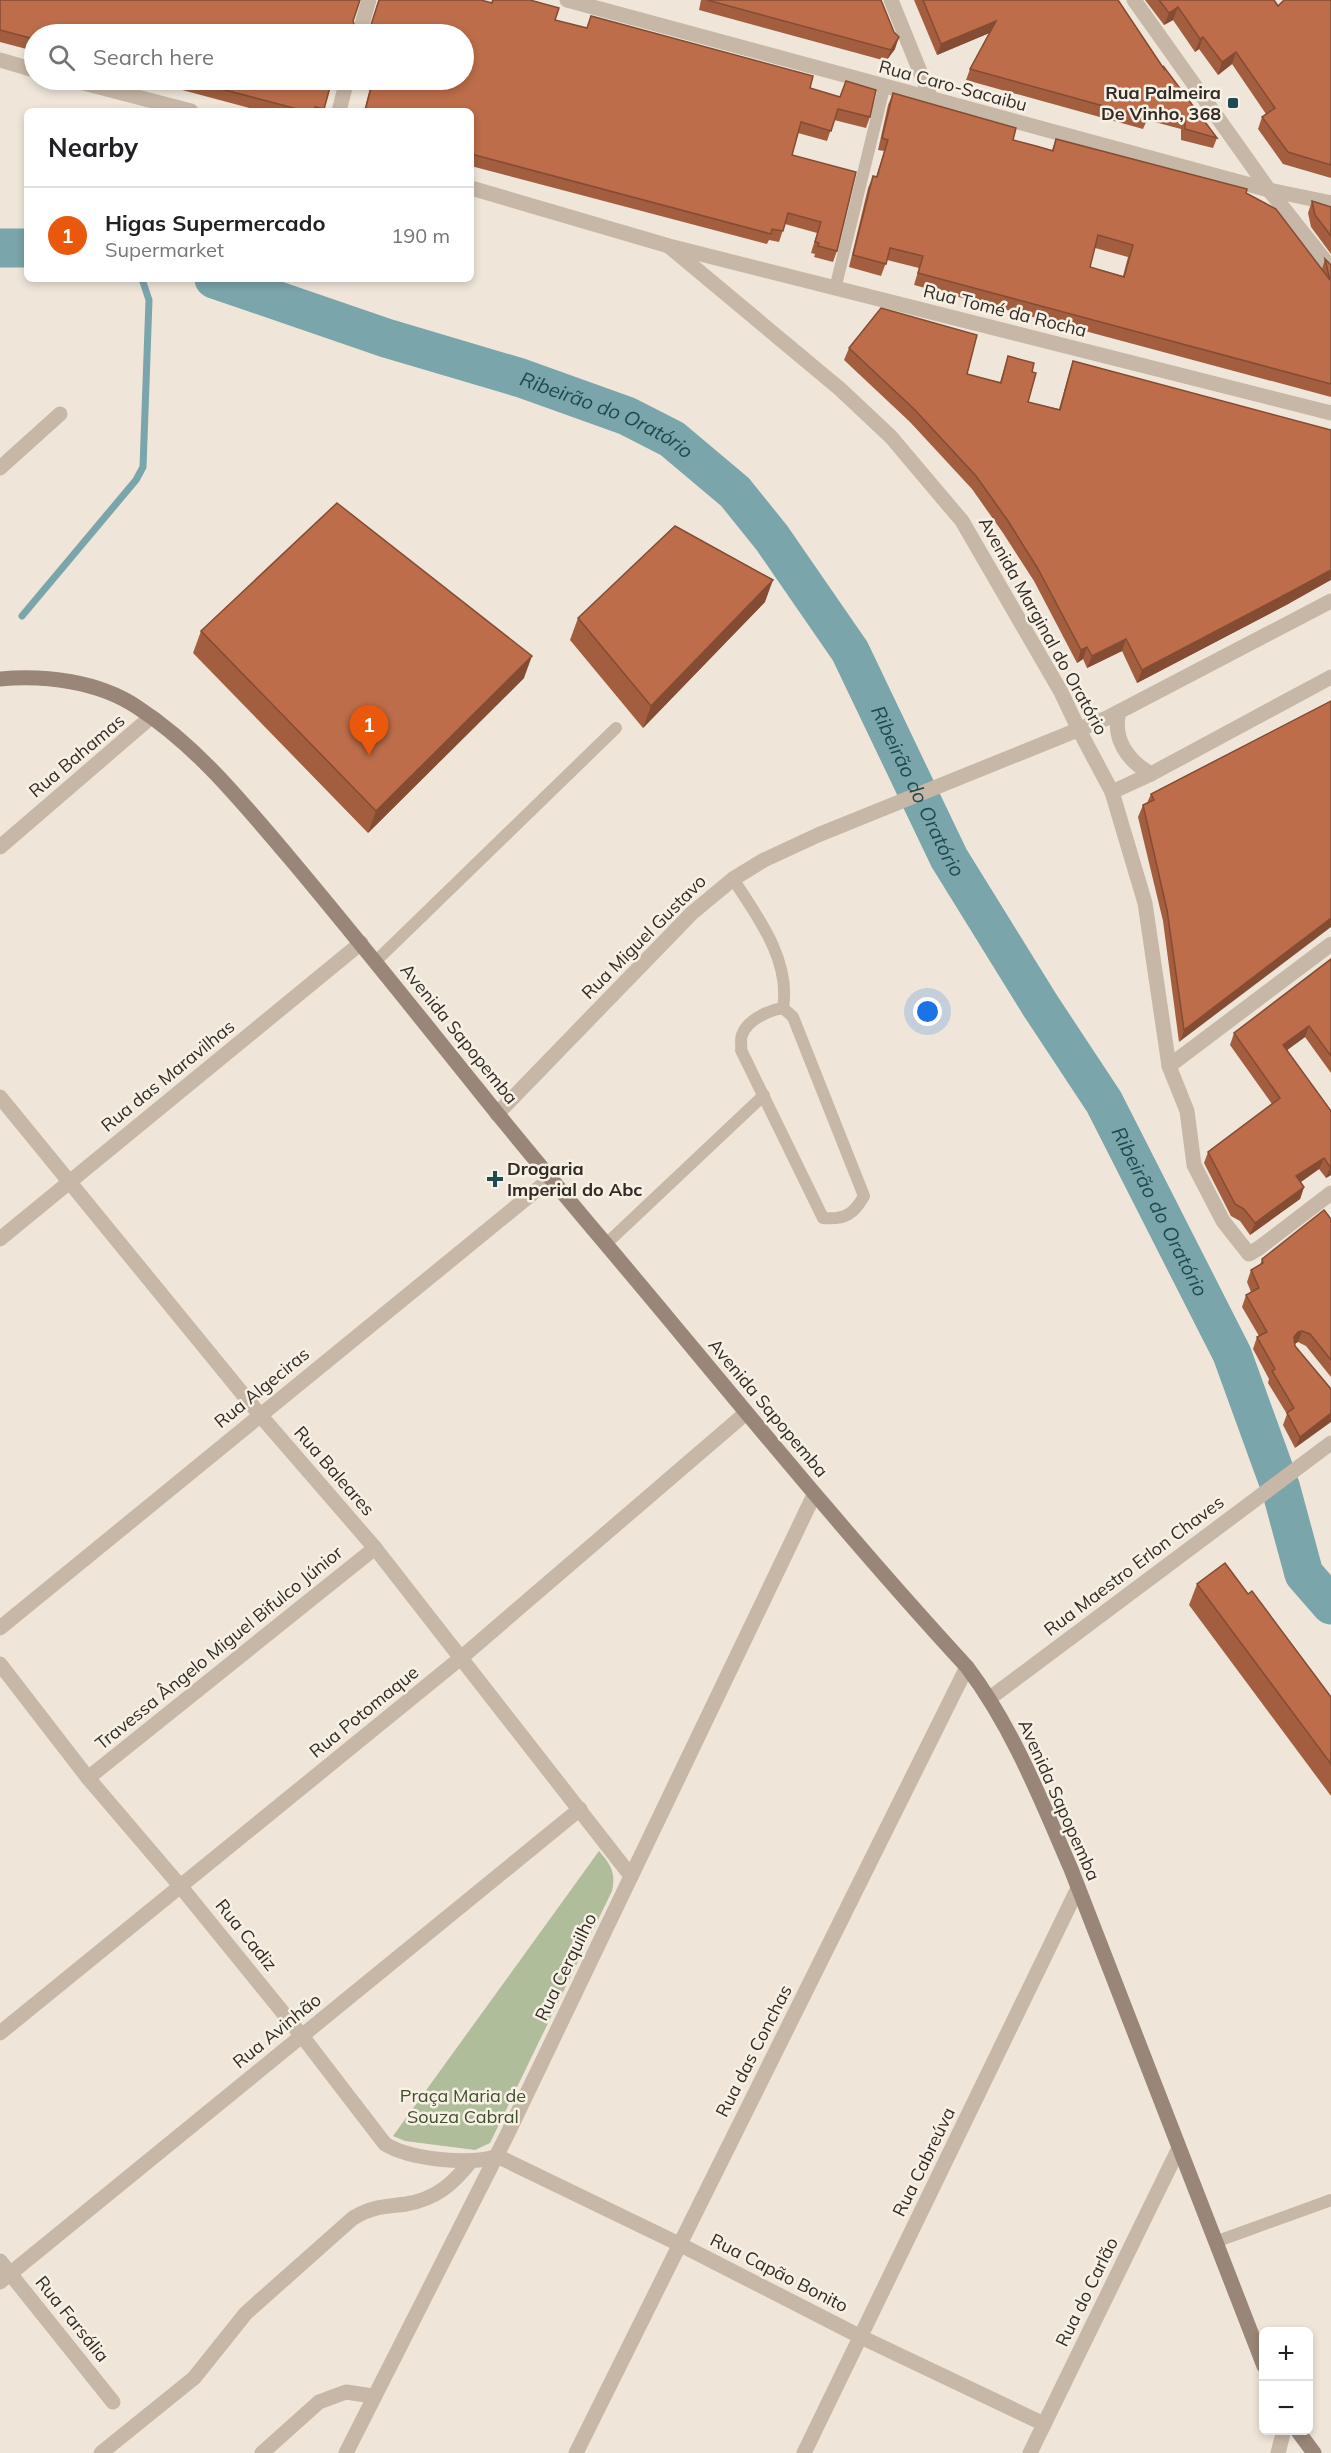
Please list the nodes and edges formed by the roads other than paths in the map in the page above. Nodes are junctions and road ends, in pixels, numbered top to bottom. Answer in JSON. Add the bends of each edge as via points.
{"nodes":[{"id":1,"x":369,"y":0,"type":"edge"},
{"id":2,"x":567,"y":0,"type":"edge"},
{"id":3,"x":891,"y":0,"type":"edge"},
{"id":4,"x":1134,"y":0,"type":"edge"},
{"id":5,"x":363,"y":24,"type":"edge"},
{"id":6,"x":0,"y":60,"type":"edge"},
{"id":7,"x":24,"y":67,"type":"edge"},
{"id":8,"x":884,"y":88,"type":"junction"},
{"id":9,"x":111,"y":90,"type":"edge"},
{"id":10,"x":344,"y":90,"type":"edge"},
{"id":11,"x":932,"y":100,"type":"junction"},
{"id":12,"x":180,"y":108,"type":"edge"},
{"id":13,"x":340,"y":108,"type":"edge"},
{"id":14,"x":474,"y":190,"type":"edge"},
{"id":15,"x":1269,"y":190,"type":"junction"},
{"id":16,"x":1331,"y":203,"type":"edge"},
{"id":17,"x":669,"y":246,"type":"junction"},
{"id":18,"x":1331,"y":268,"type":"edge"},
{"id":19,"x":835,"y":289,"type":"junction"},
{"id":20,"x":1331,"y":413,"type":"edge"},
{"id":21,"x":60,"y":414,"type":"dead end"},
{"id":22,"x":0,"y":468,"type":"edge"},
{"id":23,"x":1331,"y":601,"type":"edge"},
{"id":24,"x":1331,"y":677,"type":"edge"},
{"id":25,"x":0,"y":679,"type":"edge"},
{"id":26,"x":1119,"y":712,"type":"junction"},
{"id":27,"x":152,"y":717,"type":"junction"},
{"id":28,"x":616,"y":728,"type":"dead end"},
{"id":29,"x":1079,"y":730,"type":"junction"},
{"id":30,"x":1151,"y":774,"type":"junction"},
{"id":31,"x":1112,"y":792,"type":"junction"},
{"id":32,"x":0,"y":847,"type":"edge"},
{"id":33,"x":733,"y":879,"type":"junction"},
{"id":34,"x":362,"y":943,"type":"junction"},
{"id":35,"x":1331,"y":944,"type":"edge"},
{"id":36,"x":376,"y":961,"type":"junction"},
{"id":37,"x":783,"y":1008,"type":"junction"},
{"id":38,"x":1169,"y":1066,"type":"junction"},
{"id":39,"x":764,"y":1095,"type":"junction"},
{"id":40,"x":0,"y":1097,"type":"edge"},
{"id":41,"x":497,"y":1114,"type":"junction"},
{"id":42,"x":550,"y":1179,"type":"junction"},
{"id":43,"x":69,"y":1182,"type":"junction"},
{"id":44,"x":1331,"y":1193,"type":"edge"},
{"id":45,"x":0,"y":1239,"type":"edge"},
{"id":46,"x":606,"y":1244,"type":"junction"},
{"id":47,"x":746,"y":1413,"type":"junction"},
{"id":48,"x":260,"y":1415,"type":"junction"},
{"id":49,"x":1331,"y":1443,"type":"edge"},
{"id":50,"x":814,"y":1495,"type":"junction"},
{"id":51,"x":375,"y":1548,"type":"junction"},
{"id":52,"x":0,"y":1628,"type":"edge"},
{"id":53,"x":462,"y":1657,"type":"junction"},
{"id":54,"x":0,"y":1664,"type":"edge"},
{"id":55,"x":967,"y":1667,"type":"junction"},
{"id":56,"x":990,"y":1698,"type":"junction"},
{"id":57,"x":87,"y":1778,"type":"junction"},
{"id":58,"x":580,"y":1809,"type":"junction"},
{"id":59,"x":631,"y":1876,"type":"junction"},
{"id":60,"x":181,"y":1887,"type":"junction"},
{"id":61,"x":1078,"y":1888,"type":"junction"},
{"id":62,"x":0,"y":2033,"type":"edge"},
{"id":63,"x":302,"y":2036,"type":"junction"},
{"id":64,"x":1179,"y":2148,"type":"junction"},
{"id":65,"x":497,"y":2156,"type":"junction"},
{"id":66,"x":471,"y":2161,"type":"junction"},
{"id":67,"x":1331,"y":2200,"type":"edge"},
{"id":68,"x":1215,"y":2242,"type":"junction"},
{"id":69,"x":679,"y":2244,"type":"junction"},
{"id":70,"x":0,"y":2261,"type":"edge"},
{"id":71,"x":5,"y":2278,"type":"edge"},
{"id":72,"x":861,"y":2337,"type":"junction"},
{"id":73,"x":1259,"y":2356,"type":"edge"},
{"id":74,"x":373,"y":2396,"type":"junction"},
{"id":75,"x":113,"y":2402,"type":"dead end"},
{"id":76,"x":1044,"y":2424,"type":"junction"},
{"id":77,"x":1283,"y":2435,"type":"edge"},
{"id":78,"x":1301,"y":2435,"type":"edge"},
{"id":79,"x":101,"y":2453,"type":"edge"},
{"id":80,"x":261,"y":2453,"type":"edge"},
{"id":81,"x":346,"y":2453,"type":"edge"},
{"id":82,"x":576,"y":2453,"type":"edge"},
{"id":83,"x":804,"y":2453,"type":"edge"},
{"id":84,"x":1030,"y":2453,"type":"edge"},
{"id":85,"x":1278,"y":2453,"type":"edge"},
{"id":86,"x":1314,"y":2453,"type":"edge"}],
"edges":[{"from":1,"to":5,"type":"street"},
{"from":2,"to":8,"type":"street","name":"Rua Caro-Sacaibu"},
{"from":3,"to":11,"type":"street"},
{"from":4,"to":15,"type":"street"},
{"from":6,"to":7,"type":"street"},
{"from":8,"to":11,"type":"street","name":"Rua Caro-Sacaibu"},
{"from":8,"to":19,"type":"lane"},
{"from":9,"to":12,"type":"street"},
{"from":10,"to":13,"type":"street"},
{"from":11,"to":15,"type":"street","name":"Rua Caro-Sacaibu"},
{"from":14,"to":17,"type":"street","name":"Avenida Marginal do Oratório"},
{"from":15,"to":16,"type":"street","name":"Rua Caro-Sacaibu"},
{"from":15,"to":18,"type":"street"},
{"from":17,"to":19,"type":"street","name":"Rua Tomé da Rocha"},
{"from":17,"to":29,"type":"street","name":"Avenida Marginal do Oratório","via":[[840,389],[891,437],[975,541]]},
{"from":19,"to":20,"type":"street","name":"Rua Tomé da Rocha"},
{"from":21,"to":22,"type":"street"},
{"from":23,"to":26,"type":"street","name":"Rua Miguel Gustavo"},
{"from":24,"to":30,"type":"street"},
{"from":25,"to":27,"type":"main road","name":"Avenida Sapopemba","via":[[37,677],[101,690]]},
{"from":26,"to":29,"type":"street","name":"Rua Miguel Gustavo"},
{"from":26,"to":30,"type":"street","via":[[1119,740],[1138,767]]},
{"from":27,"to":32,"type":"street","name":"Rua Bahamas"},
{"from":27,"to":34,"type":"main road","name":"Avenida Sapopemba","via":[[222,779]]},
{"from":28,"to":36,"type":"lane"},
{"from":29,"to":31,"type":"street","name":"Avenida Marginal do Oratório"},
{"from":29,"to":33,"type":"street","name":"Rua Miguel Gustavo","via":[[818,835]]},
{"from":30,"to":31,"type":"street"},
{"from":31,"to":38,"type":"street","name":"Avenida Marginal do Oratório","via":[[1145,903]]},
{"from":33,"to":37,"type":"lane","via":[[760,921],[785,976]]},
{"from":33,"to":41,"type":"street","name":"Rua Miguel Gustavo","via":[[692,913]]},
{"from":34,"to":36,"type":"main road","name":"Avenida Sapopemba"},
{"from":34,"to":43,"type":"street","name":"Rua das Maravilhas"},
{"from":35,"to":38,"type":"street"},
{"from":36,"to":41,"type":"main road","name":"Avenida Sapopemba"},
{"from":37,"to":39,"type":"lane","via":[[753,1021],[742,1035],[741,1050]]},
{"from":37,"to":39,"type":"lane","via":[[793,1017],[857,1172],[864,1196],[856,1212],[838,1220],[823,1218]]},
{"from":38,"to":44,"type":"street","name":"Avenida Marginal do Oratório","via":[[1187,1111],[1194,1165],[1223,1221],[1254,1251]]},
{"from":39,"to":46,"type":"lane"},
{"from":40,"to":43,"type":"street","name":"Rua Baleares"},
{"from":41,"to":42,"type":"main road","name":"Avenida Sapopemba"},
{"from":42,"to":46,"type":"main road","name":"Avenida Sapopemba"},
{"from":42,"to":48,"type":"street","name":"Rua Algeciras"},
{"from":43,"to":45,"type":"street","name":"Rua das Maravilhas"},
{"from":43,"to":48,"type":"street","name":"Rua Baleares"},
{"from":46,"to":47,"type":"main road","name":"Avenida Sapopemba"},
{"from":47,"to":50,"type":"main road","name":"Avenida Sapopemba"},
{"from":47,"to":53,"type":"street","name":"Rua Potomaque"},
{"from":48,"to":51,"type":"street","name":"Rua Baleares"},
{"from":48,"to":52,"type":"street","name":"Rua Algeciras"},
{"from":49,"to":56,"type":"street","name":"Rua Maestro Erlon Chaves"},
{"from":50,"to":55,"type":"main road","name":"Avenida Sapopemba"},
{"from":50,"to":59,"type":"street","name":"Rua Cerquilho"},
{"from":51,"to":53,"type":"street","name":"Rua Baleares"},
{"from":51,"to":57,"type":"street","name":"Travessa Ângelo Miguel Bifulco Júnior"},
{"from":53,"to":58,"type":"street","name":"Rua Baleares"},
{"from":53,"to":60,"type":"street","name":"Rua Potomaque"},
{"from":54,"to":57,"type":"street","name":"Rua Cadiz"},
{"from":55,"to":56,"type":"main road","name":"Avenida Sapopemba"},
{"from":55,"to":69,"type":"street","name":"Rua das Conchas"},
{"from":56,"to":61,"type":"main road","name":"Avenida Sapopemba","via":[[1039,1796]]},
{"from":57,"to":60,"type":"street","name":"Rua Cadiz"},
{"from":58,"to":59,"type":"street","name":"Rua Baleares"},
{"from":58,"to":63,"type":"street","name":"Rua Avinhão"},
{"from":59,"to":65,"type":"street","name":"Rua Cerquilho"},
{"from":60,"to":62,"type":"street","name":"Rua Potomaque"},
{"from":60,"to":63,"type":"street","name":"Rua Cadiz"},
{"from":61,"to":64,"type":"main road","name":"Avenida Sapopemba"},
{"from":61,"to":72,"type":"street","name":"Rua Cabreúva"},
{"from":63,"to":66,"type":"street","name":"Rua Cadiz","via":[[385,2144],[405,2153]]},
{"from":63,"to":71,"type":"street","name":"Rua Avinhão"},
{"from":64,"to":68,"type":"main road","name":"Avenida Sapopemba"},
{"from":64,"to":76,"type":"street","name":"Rua do Carlão"},
{"from":65,"to":66,"type":"street","name":"Rua Cadiz"},
{"from":65,"to":69,"type":"street","name":"Rua Capão Bonito"},
{"from":65,"to":74,"type":"street","name":"Rua Cerquilho"},
{"from":66,"to":79,"type":"street","via":[[442,2191],[410,2203],[370,2208],[353,2218],[246,2313],[194,2378]]},
{"from":67,"to":68,"type":"lane"},
{"from":68,"to":73,"type":"main road","name":"Avenida Sapopemba"},
{"from":69,"to":72,"type":"street","name":"Rua Capão Bonito"},
{"from":69,"to":82,"type":"street","name":"Rua das Conchas"},
{"from":70,"to":71,"type":"street","name":"Rua Farsália"},
{"from":71,"to":75,"type":"street","name":"Rua Farsália"},
{"from":72,"to":76,"type":"street","name":"Rua Capão Bonito"},
{"from":72,"to":83,"type":"street","name":"Rua Cabreúva"},
{"from":74,"to":80,"type":"street","via":[[346,2392],[319,2402]]},
{"from":74,"to":81,"type":"street","name":"Rua Cerquilho"},
{"from":76,"to":84,"type":"street","name":"Rua do Carlão"},
{"from":77,"to":85,"type":"street"},
{"from":78,"to":86,"type":"main road"}]}
